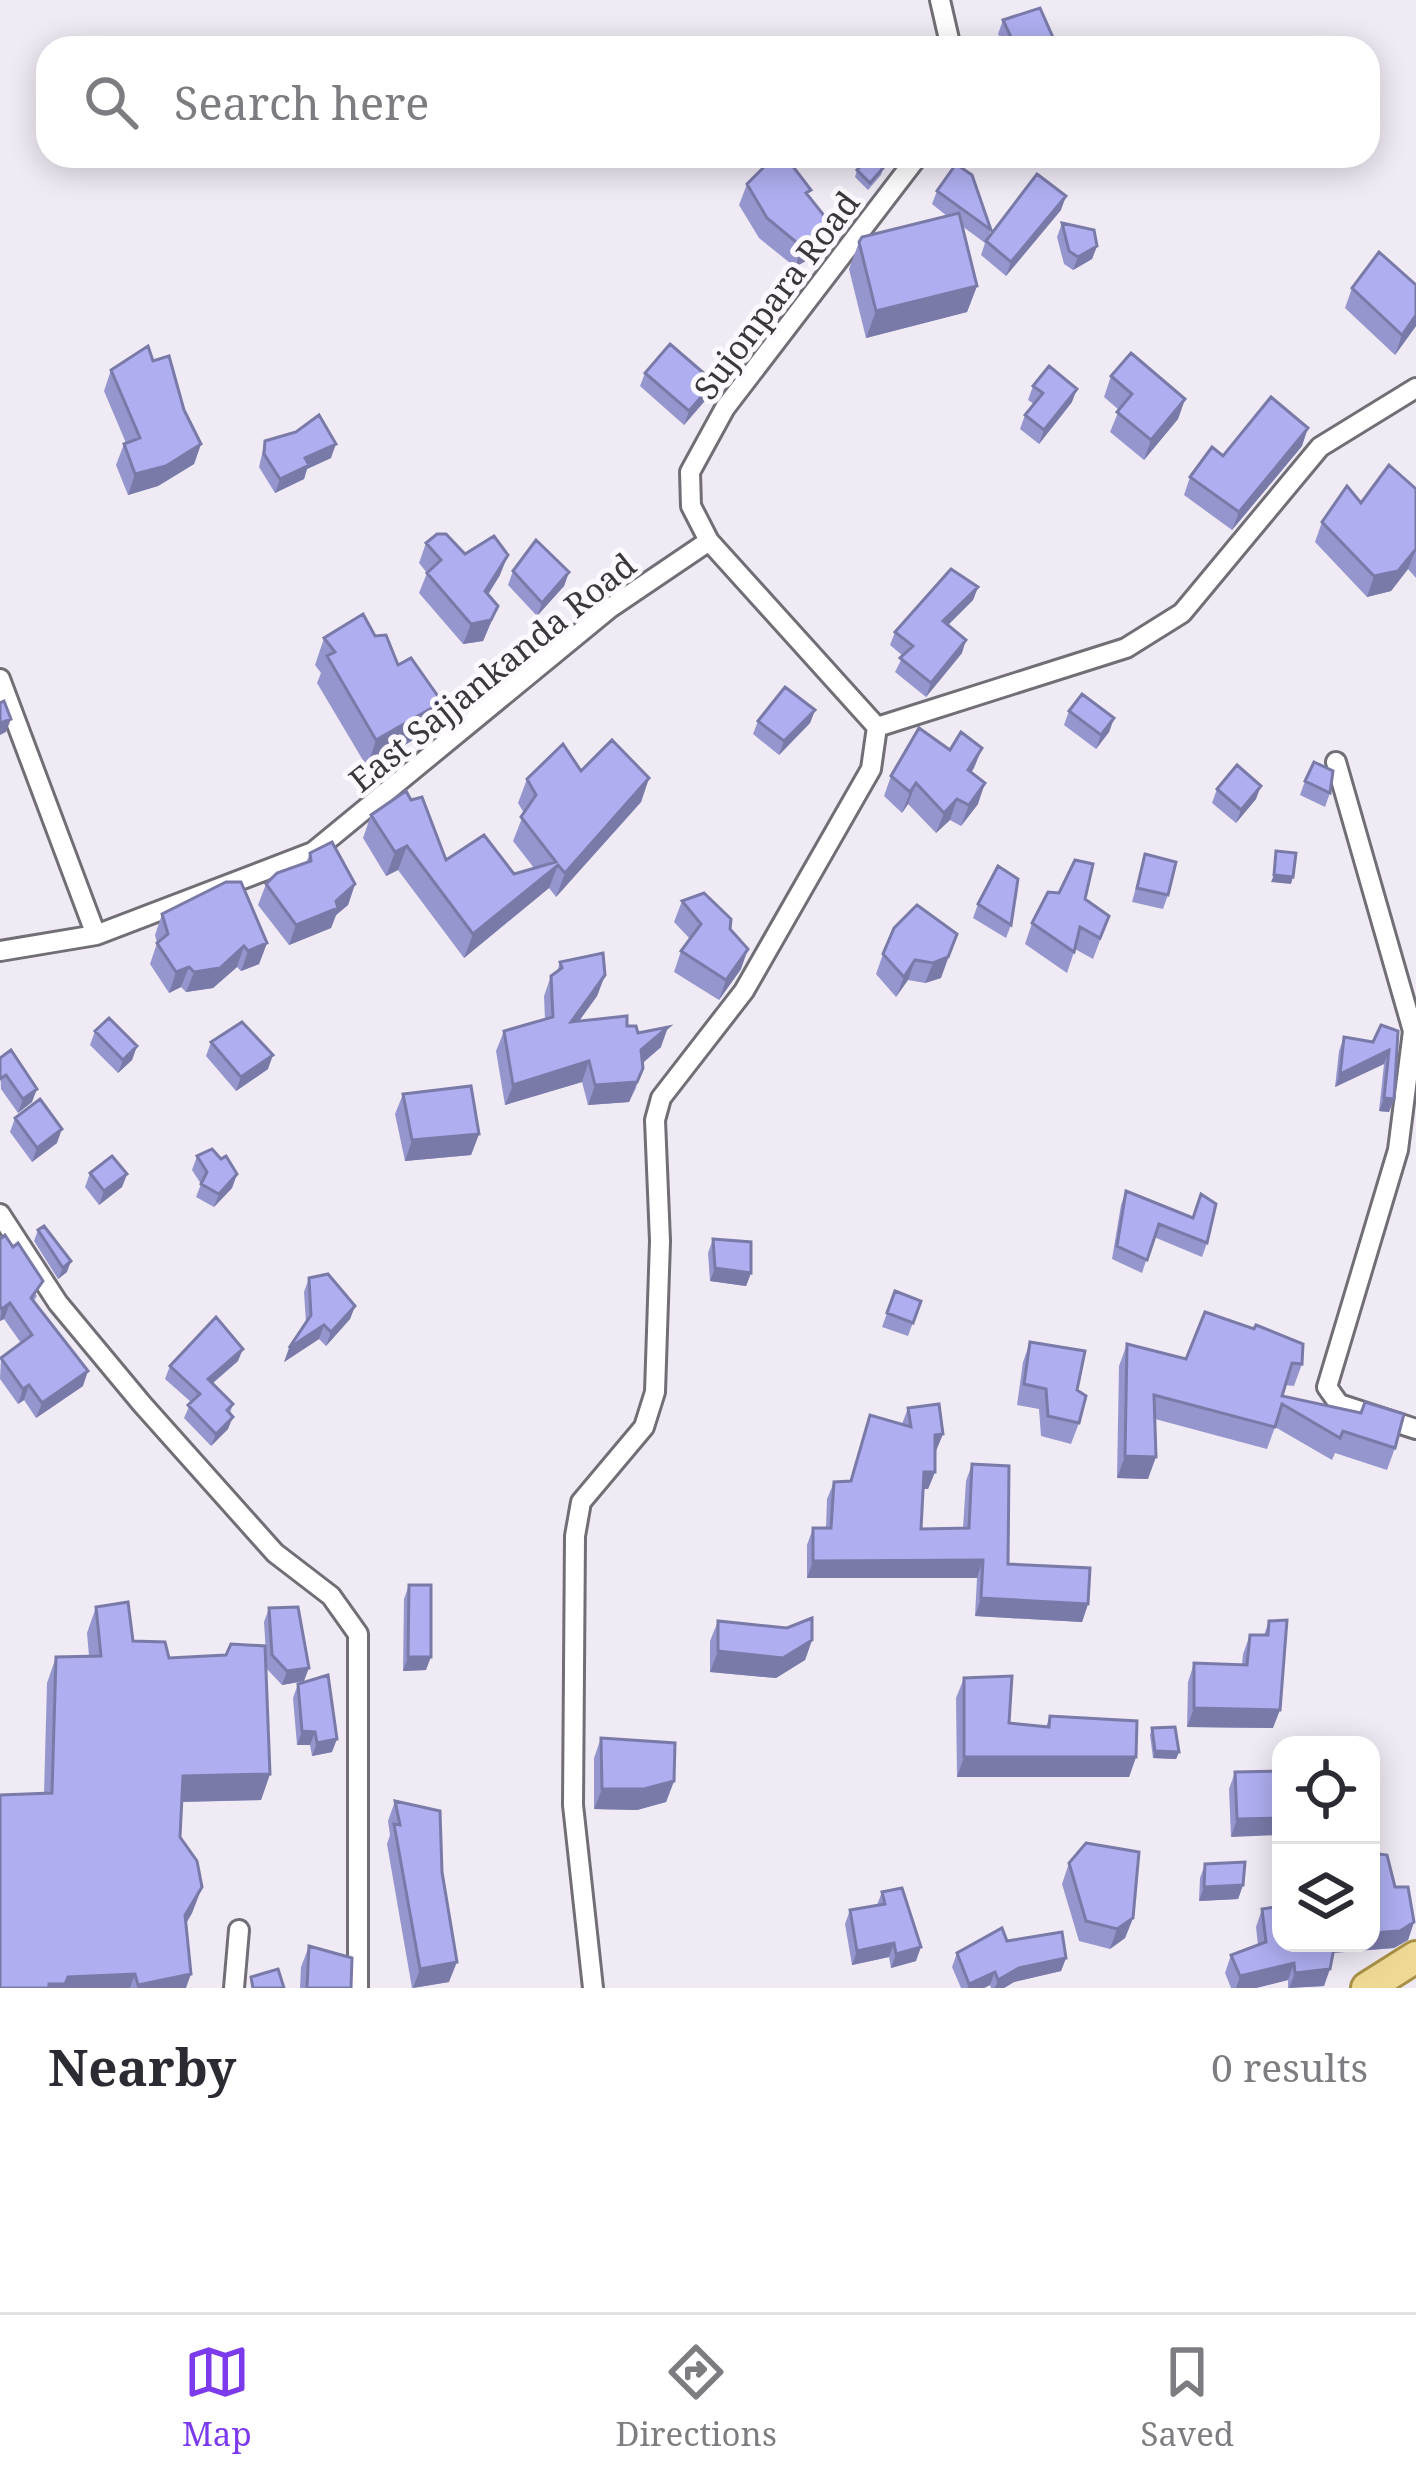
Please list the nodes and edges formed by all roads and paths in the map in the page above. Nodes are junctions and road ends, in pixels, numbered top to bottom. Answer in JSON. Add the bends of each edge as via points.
{"nodes":[{"id":1,"x":940,"y":0,"type":"edge"},
{"id":2,"x":948,"y":36,"type":"edge"},
{"id":3,"x":909,"y":168,"type":"edge"},
{"id":4,"x":1416,"y":388,"type":"edge"},
{"id":5,"x":710,"y":541,"type":"junction"},
{"id":6,"x":0,"y":679,"type":"edge"},
{"id":7,"x":877,"y":727,"type":"junction"},
{"id":8,"x":1336,"y":762,"type":"dead end"},
{"id":9,"x":96,"y":935,"type":"junction"},
{"id":10,"x":0,"y":951,"type":"edge"},
{"id":11,"x":0,"y":1214,"type":"edge"},
{"id":12,"x":1416,"y":1429,"type":"edge"},
{"id":13,"x":239,"y":1930,"type":"dead end"},
{"id":14,"x":1416,"y":1957,"type":"edge"},
{"id":15,"x":234,"y":1988,"type":"edge"},
{"id":16,"x":358,"y":1988,"type":"edge"},
{"id":17,"x":593,"y":1988,"type":"edge"},
{"id":18,"x":1367,"y":1988,"type":"edge"}],
"edges":[{"from":1,"to":2,"type":"street"},
{"from":3,"to":5,"type":"street","name":"Sujonpara Road","via":[[716,424],[690,472],[691,506]]},
{"from":4,"to":7,"type":"street","via":[[1320,447],[1182,614],[1154,634]]},
{"from":5,"to":7,"type":"street"},
{"from":5,"to":9,"type":"street","name":"East Sajjankanda Road","via":[[610,608],[314,852]]},
{"from":6,"to":9,"type":"street"},
{"from":7,"to":17,"type":"street","via":[[872,769],[744,991],[661,1098],[655,1120],[655,1392],[644,1427],[581,1502],[575,1536],[573,1805]]},
{"from":8,"to":12,"type":"street","via":[[1413,1031],[1398,1150],[1328,1387],[1339,1404]]},
{"from":9,"to":10,"type":"street","name":"East Sajjankanda Road"},
{"from":11,"to":16,"type":"street","via":[[58,1303],[142,1404],[275,1553],[331,1596],[358,1634]]},
{"from":13,"to":15,"type":"street"},
{"from":14,"to":18,"type":"main road"}]}
